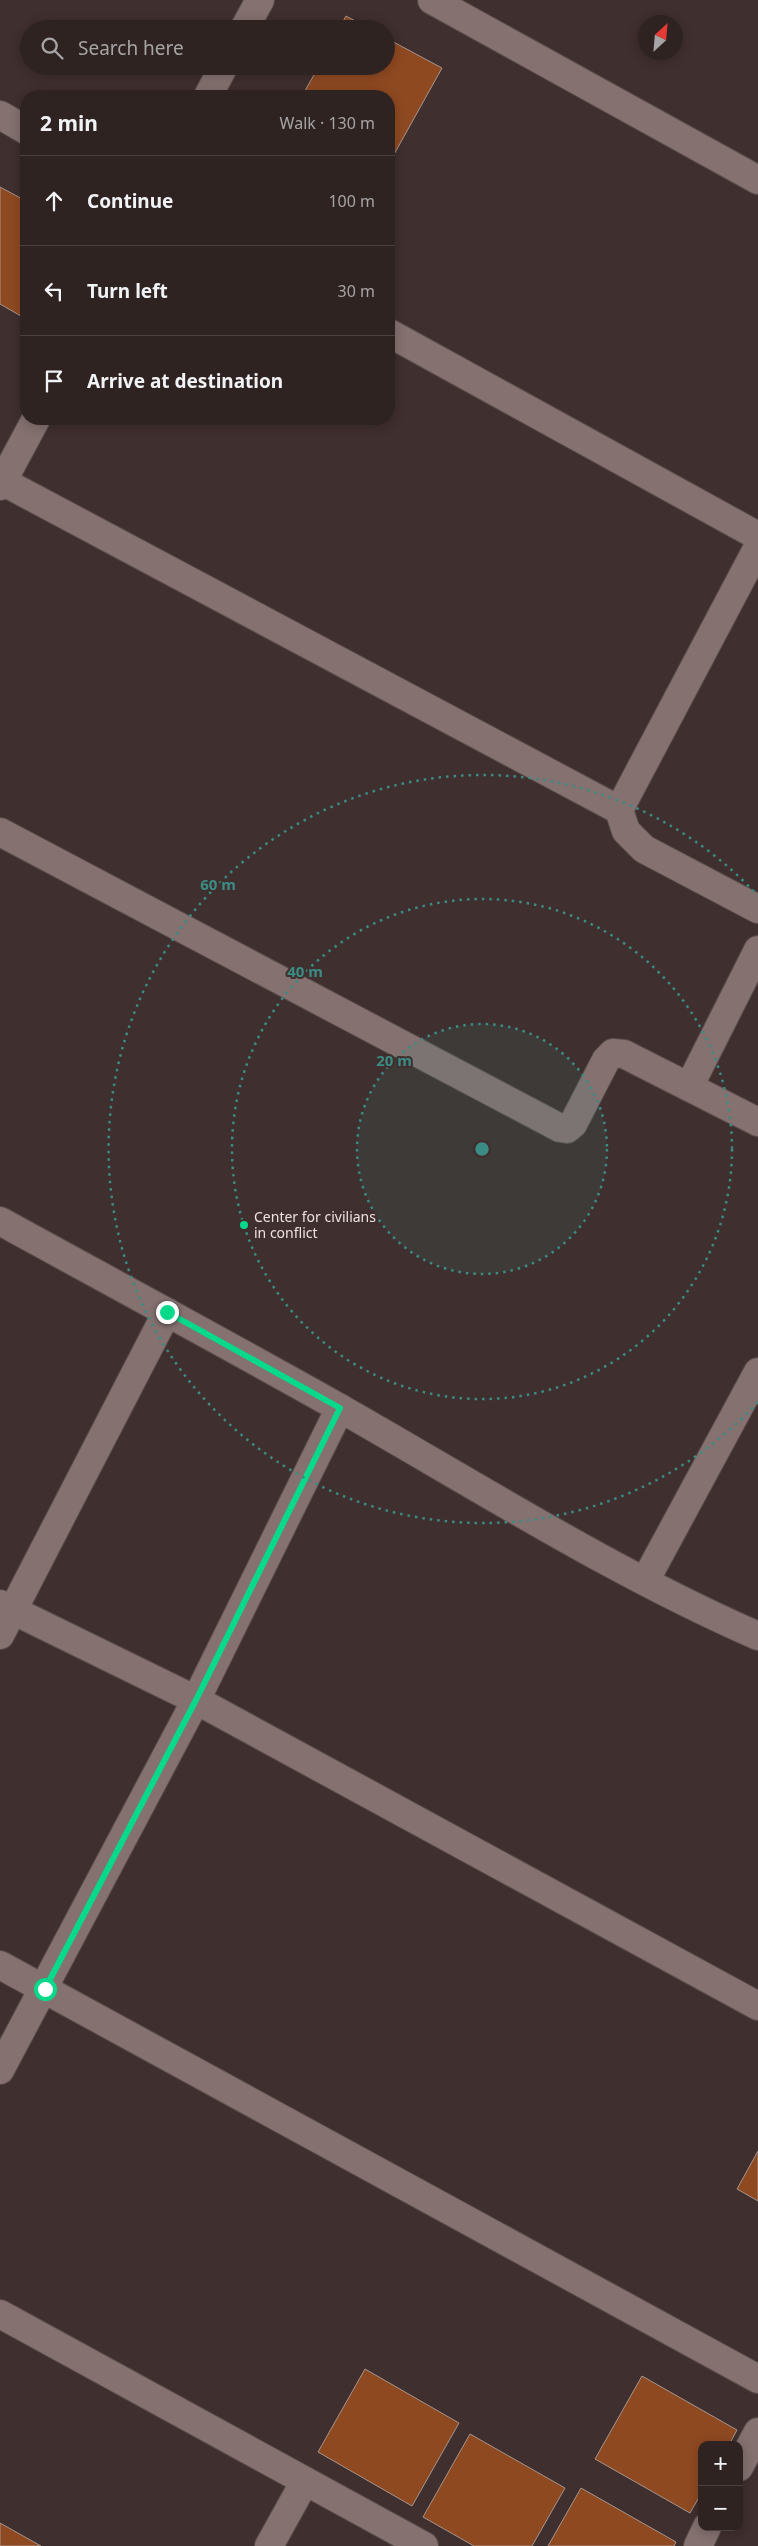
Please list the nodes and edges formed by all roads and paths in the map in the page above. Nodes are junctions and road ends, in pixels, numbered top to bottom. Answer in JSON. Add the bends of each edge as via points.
{"nodes":[{"id":1,"x":260,"y":0,"type":"edge"},
{"id":2,"x":432,"y":0,"type":"edge"},
{"id":3,"x":249,"y":20,"type":"edge"},
{"id":4,"x":219,"y":75,"type":"edge"},
{"id":5,"x":211,"y":90,"type":"edge"},
{"id":6,"x":0,"y":115,"type":"edge"},
{"id":7,"x":20,"y":127,"type":"edge"},
{"id":8,"x":758,"y":180,"type":"edge"},
{"id":9,"x":395,"y":336,"type":"edge"},
{"id":10,"x":33,"y":425,"type":"edge"},
{"id":11,"x":1,"y":483,"type":"edge"},
{"id":12,"x":758,"y":536,"type":"edge"},
{"id":13,"x":758,"y":546,"type":"edge"},
{"id":14,"x":619,"y":810,"type":"junction"},
{"id":15,"x":0,"y":832,"type":"edge"},
{"id":16,"x":758,"y":909,"type":"edge"},
{"id":17,"x":758,"y":950,"type":"edge"},
{"id":18,"x":689,"y":1087,"type":"junction"},
{"id":19,"x":758,"y":1122,"type":"edge"},
{"id":20,"x":0,"y":1221,"type":"edge"},
{"id":21,"x":167,"y":1312,"type":"junction"},
{"id":22,"x":758,"y":1372,"type":"edge"},
{"id":23,"x":340,"y":1408,"type":"junction"},
{"id":24,"x":645,"y":1581,"type":"junction"},
{"id":25,"x":7,"y":1607,"type":"edge"},
{"id":26,"x":0,"y":1635,"type":"edge"},
{"id":27,"x":758,"y":1636,"type":"edge"},
{"id":28,"x":196,"y":1700,"type":"junction"},
{"id":29,"x":0,"y":1964,"type":"edge"},
{"id":30,"x":45,"y":1989,"type":"junction"},
{"id":31,"x":758,"y":2006,"type":"edge"},
{"id":32,"x":0,"y":2070,"type":"edge"},
{"id":33,"x":0,"y":2314,"type":"edge"},
{"id":34,"x":758,"y":2379,"type":"edge"},
{"id":35,"x":758,"y":2432,"type":"edge"},
{"id":36,"x":743,"y":2460,"type":"edge"},
{"id":37,"x":304,"y":2480,"type":"junction"},
{"id":38,"x":706,"y":2531,"type":"edge"},
{"id":39,"x":269,"y":2546,"type":"edge"},
{"id":40,"x":424,"y":2546,"type":"edge"},
{"id":41,"x":698,"y":2546,"type":"edge"}],
"edges":[{"from":1,"to":3,"type":"street"},
{"from":2,"to":8,"type":"street"},
{"from":4,"to":5,"type":"street"},
{"from":6,"to":7,"type":"street"},
{"from":9,"to":12,"type":"street"},
{"from":10,"to":11,"type":"street"},
{"from":11,"to":14,"type":"street"},
{"from":13,"to":14,"type":"street"},
{"from":14,"to":16,"type":"street","via":[[626,831],[644,849]]},
{"from":15,"to":18,"type":"street","via":[[560,1128],[567,1129],[573,1124],[606,1060],[613,1054],[624,1054]]},
{"from":17,"to":18,"type":"street"},
{"from":18,"to":19,"type":"street"},
{"from":20,"to":21,"type":"street"},
{"from":21,"to":23,"type":"street"},
{"from":21,"to":25,"type":"street"},
{"from":22,"to":24,"type":"street"},
{"from":23,"to":24,"type":"street","via":[[551,1531]]},
{"from":23,"to":28,"type":"street"},
{"from":24,"to":27,"type":"street"},
{"from":25,"to":26,"type":"street"},
{"from":25,"to":28,"type":"street"},
{"from":28,"to":30,"type":"street"},
{"from":28,"to":31,"type":"street"},
{"from":29,"to":30,"type":"street"},
{"from":30,"to":32,"type":"street"},
{"from":30,"to":34,"type":"street"},
{"from":33,"to":37,"type":"street"},
{"from":35,"to":36,"type":"street"},
{"from":37,"to":39,"type":"street"},
{"from":37,"to":40,"type":"street"},
{"from":38,"to":41,"type":"street"}]}
